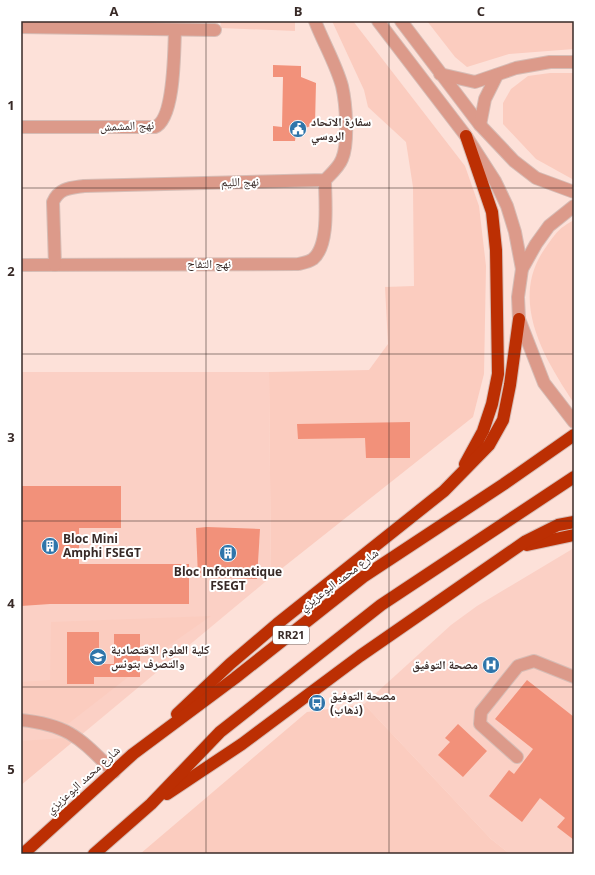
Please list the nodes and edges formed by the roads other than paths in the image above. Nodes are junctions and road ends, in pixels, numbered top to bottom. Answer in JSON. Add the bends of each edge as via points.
{"nodes":[{"id":1,"x":315,"y":21,"type":"edge"},
{"id":2,"x":378,"y":21,"type":"edge"},
{"id":3,"x":401,"y":21,"type":"edge"},
{"id":4,"x":126,"y":25,"type":"edge"},
{"id":5,"x":21,"y":27,"type":"edge"},
{"id":6,"x":175,"y":30,"type":"junction"},
{"id":7,"x":215,"y":30,"type":"dead end"},
{"id":8,"x":574,"y":62,"type":"edge"},
{"id":9,"x":440,"y":74,"type":"junction"},
{"id":10,"x":497,"y":75,"type":"junction"},
{"id":11,"x":480,"y":126,"type":"junction"},
{"id":12,"x":21,"y":127,"type":"edge"},
{"id":13,"x":466,"y":136,"type":"junction"},
{"id":14,"x":325,"y":180,"type":"junction"},
{"id":15,"x":574,"y":192,"type":"edge"},
{"id":16,"x":574,"y":206,"type":"edge"},
{"id":17,"x":21,"y":264,"type":"edge"},
{"id":18,"x":55,"y":264,"type":"junction"},
{"id":19,"x":522,"y":269,"type":"junction"},
{"id":20,"x":519,"y":319,"type":"junction"},
{"id":21,"x":574,"y":422,"type":"edge"},
{"id":22,"x":574,"y":435,"type":"edge"},
{"id":23,"x":458,"y":477,"type":"junction"},
{"id":24,"x":574,"y":477,"type":"edge"},
{"id":25,"x":574,"y":522,"type":"edge"},
{"id":26,"x":574,"y":535,"type":"edge"},
{"id":27,"x":518,"y":548,"type":"junction"},
{"id":28,"x":574,"y":677,"type":"edge"},
{"id":29,"x":21,"y":720,"type":"edge"},
{"id":30,"x":134,"y":754,"type":"junction"},
{"id":31,"x":517,"y":757,"type":"dead end"},
{"id":32,"x":114,"y":772,"type":"junction"},
{"id":33,"x":151,"y":804,"type":"junction"},
{"id":34,"x":23,"y":854,"type":"edge"},
{"id":35,"x":94,"y":854,"type":"edge"}],
"edges":[{"from":1,"to":14,"type":"street","via":[[342,86],[345,113],[342,159]]},
{"from":2,"to":13,"type":"street"},
{"from":3,"to":9,"type":"street"},
{"from":4,"to":5,"type":"street"},
{"from":4,"to":6,"type":"street"},
{"from":6,"to":7,"type":"street"},
{"from":6,"to":12,"type":"street","name":"نهج المشمش","via":[[169,102],[159,126]]},
{"from":8,"to":10,"type":"street","via":[[534,64]]},
{"from":9,"to":10,"type":"street","via":[[475,82]]},
{"from":9,"to":11,"type":"street"},
{"from":10,"to":11,"type":"street","via":[[485,99]]},
{"from":11,"to":15,"type":"street","via":[[514,161],[536,178]]},
{"from":13,"to":19,"type":"street","via":[[495,181],[507,206]]},
{"from":13,"to":23,"type":"highway","via":[[492,212],[496,250],[498,374],[483,431]]},
{"from":14,"to":18,"type":"street","name":"نهج الليم","via":[[66,188],[53,202]]},
{"from":14,"to":18,"type":"street","name":"نهج التفاح","via":[[325,230],[321,248],[313,259],[306,262]]},
{"from":16,"to":19,"type":"street","via":[[549,226]]},
{"from":17,"to":18,"type":"street","name":"نهج التفاح"},
{"from":19,"to":20,"type":"street","via":[[518,298]]},
{"from":20,"to":21,"type":"street","via":[[544,384]]},
{"from":20,"to":23,"type":"highway","via":[[503,420],[489,445]]},
{"from":22,"to":30,"type":"highway","name":"شارع محمد البوعزيزي","number":"RR21","via":[[364,577]]},
{"from":23,"to":30,"type":"highway","via":[[230,664]]},
{"from":24,"to":33,"type":"highway","number":"RR21","via":[[381,605],[220,732]]},
{"from":25,"to":27,"type":"highway","via":[[548,529]]},
{"from":26,"to":27,"type":"highway"},
{"from":27,"to":33,"type":"highway","via":[[360,656],[242,744]]},
{"from":28,"to":31,"type":"street","via":[[534,661],[518,666],[481,712],[480,724]]},
{"from":29,"to":32,"type":"street","via":[[49,724],[70,733]]},
{"from":30,"to":32,"type":"highway","name":"شارع محمد البوعزيزي","number":"RR21"},
{"from":32,"to":34,"type":"highway","name":"شارع محمد البوعزيزي","number":"RR21"},
{"from":33,"to":35,"type":"highway","number":"RR21"}]}
